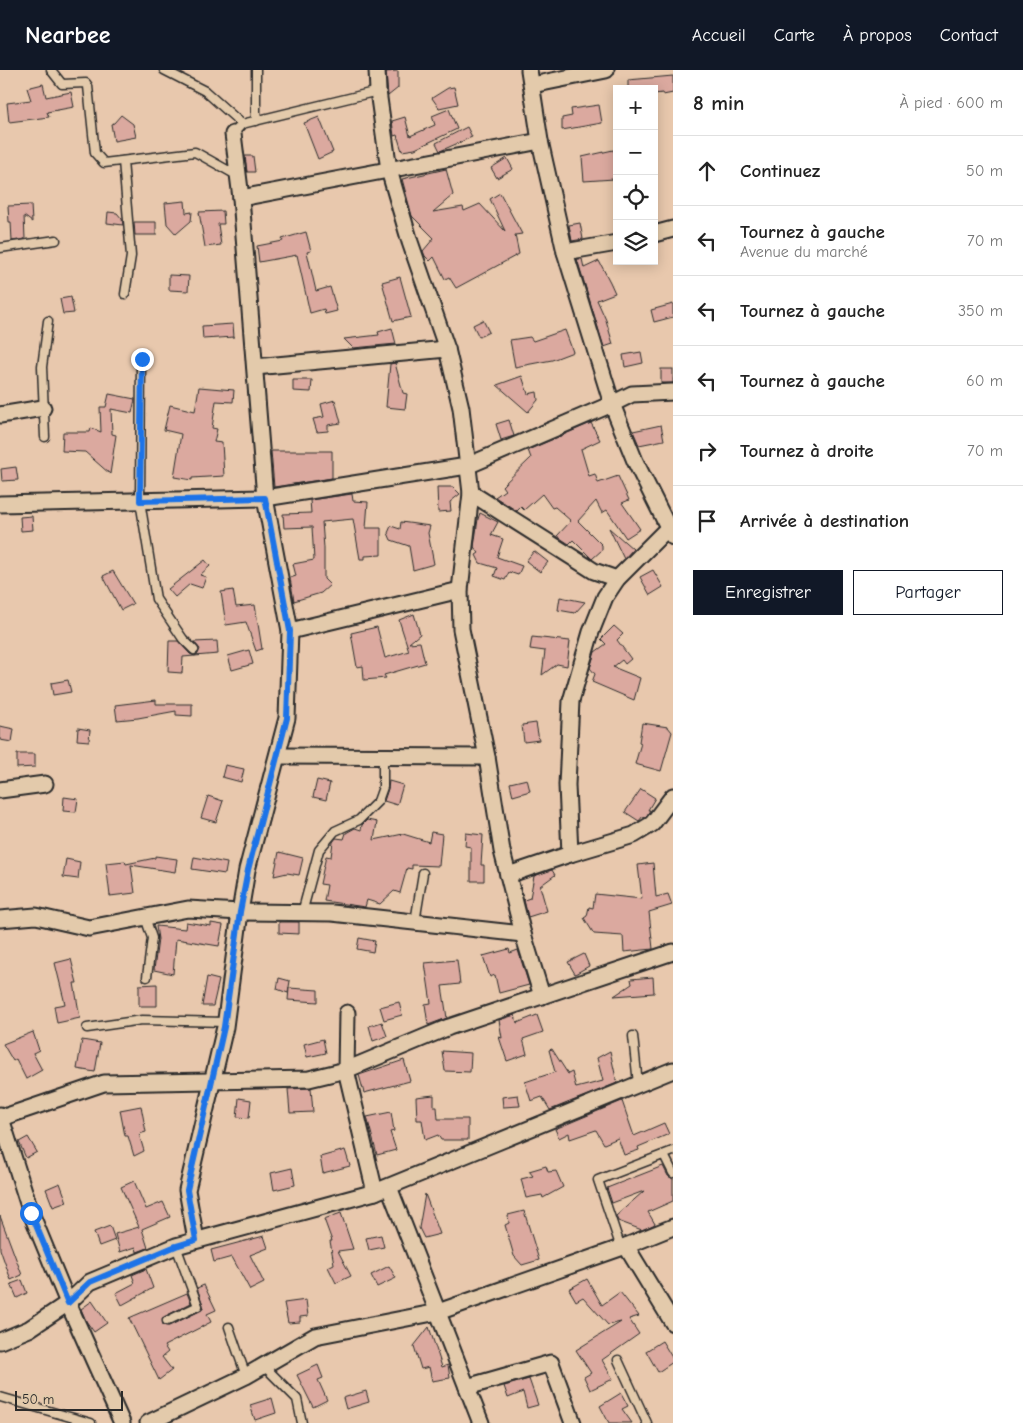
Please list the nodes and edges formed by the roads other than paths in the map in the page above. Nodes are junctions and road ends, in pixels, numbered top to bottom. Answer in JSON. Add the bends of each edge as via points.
{"nodes":[{"id":1,"x":51,"y":70,"type":"edge"},
{"id":2,"x":164,"y":70,"type":"edge"},
{"id":3,"x":256,"y":70,"type":"edge"},
{"id":4,"x":377,"y":70,"type":"edge"},
{"id":5,"x":606,"y":70,"type":"edge"},
{"id":6,"x":531,"y":77,"type":"edge"},
{"id":7,"x":378,"y":91,"type":"junction"},
{"id":8,"x":256,"y":121,"type":"junction"},
{"id":9,"x":238,"y":129,"type":"junction"},
{"id":10,"x":540,"y":141,"type":"junction"},
{"id":11,"x":124,"y":161,"type":"junction"},
{"id":12,"x":388,"y":170,"type":"junction"},
{"id":13,"x":238,"y":176,"type":"junction"},
{"id":14,"x":241,"y":198,"type":"junction"},
{"id":15,"x":673,"y":228,"type":"edge"},
{"id":16,"x":658,"y":233,"type":"edge"},
{"id":17,"x":56,"y":240,"type":"dead end"},
{"id":18,"x":613,"y":245,"type":"edge"},
{"id":19,"x":0,"y":248,"type":"edge"},
{"id":20,"x":565,"y":252,"type":"junction"},
{"id":21,"x":125,"y":294,"type":"dead end"},
{"id":22,"x":48,"y":322,"type":"dead end"},
{"id":23,"x":447,"y":349,"type":"junction"},
{"id":24,"x":142,"y":359,"type":"dead end"},
{"id":25,"x":254,"y":367,"type":"junction"},
{"id":26,"x":673,"y":392,"type":"edge"},
{"id":27,"x":612,"y":404,"type":"junction"},
{"id":28,"x":43,"y":408,"type":"junction"},
{"id":29,"x":0,"y":414,"type":"edge"},
{"id":30,"x":45,"y":437,"type":"dead end"},
{"id":31,"x":467,"y":466,"type":"junction"},
{"id":32,"x":471,"y":493,"type":"junction"},
{"id":33,"x":265,"y":498,"type":"junction"},
{"id":34,"x":140,"y":501,"type":"junction"},
{"id":35,"x":0,"y":504,"type":"edge"},
{"id":36,"x":671,"y":532,"type":"edge"},
{"id":37,"x":617,"y":579,"type":"junction"},
{"id":38,"x":460,"y":590,"type":"junction"},
{"id":39,"x":290,"y":631,"type":"junction"},
{"id":40,"x":194,"y":650,"type":"dead end"},
{"id":41,"x":278,"y":756,"type":"junction"},
{"id":42,"x":383,"y":757,"type":"junction"},
{"id":43,"x":486,"y":757,"type":"junction"},
{"id":44,"x":45,"y":784,"type":"dead end"},
{"id":45,"x":0,"y":790,"type":"edge"},
{"id":46,"x":673,"y":796,"type":"edge"},
{"id":47,"x":570,"y":854,"type":"junction"},
{"id":48,"x":423,"y":873,"type":"dead end"},
{"id":49,"x":508,"y":875,"type":"junction"},
{"id":50,"x":240,"y":912,"type":"junction"},
{"id":51,"x":302,"y":913,"type":"junction"},
{"id":52,"x":145,"y":917,"type":"junction"},
{"id":53,"x":0,"y":919,"type":"edge"},
{"id":54,"x":415,"y":922,"type":"junction"},
{"id":55,"x":523,"y":934,"type":"junction"},
{"id":56,"x":673,"y":952,"type":"edge"},
{"id":57,"x":147,"y":978,"type":"dead end"},
{"id":58,"x":542,"y":996,"type":"junction"},
{"id":59,"x":347,"y":1013,"type":"dead end"},
{"id":60,"x":225,"y":1022,"type":"junction"},
{"id":61,"x":87,"y":1028,"type":"dead end"},
{"id":62,"x":634,"y":1036,"type":"dead end"},
{"id":63,"x":346,"y":1070,"type":"junction"},
{"id":64,"x":673,"y":1070,"type":"edge"},
{"id":65,"x":211,"y":1080,"type":"junction"},
{"id":66,"x":638,"y":1084,"type":"junction"},
{"id":67,"x":0,"y":1116,"type":"edge"},
{"id":68,"x":673,"y":1152,"type":"edge"},
{"id":69,"x":664,"y":1155,"type":"junction"},
{"id":70,"x":673,"y":1173,"type":"edge"},
{"id":71,"x":382,"y":1190,"type":"junction"},
{"id":72,"x":673,"y":1227,"type":"edge"},
{"id":73,"x":196,"y":1240,"type":"junction"},
{"id":74,"x":176,"y":1246,"type":"junction"},
{"id":75,"x":624,"y":1247,"type":"junction"},
{"id":76,"x":68,"y":1303,"type":"junction"},
{"id":77,"x":438,"y":1312,"type":"junction"},
{"id":78,"x":167,"y":1321,"type":"dead end"},
{"id":79,"x":673,"y":1323,"type":"edge"},
{"id":80,"x":229,"y":1327,"type":"dead end"},
{"id":81,"x":0,"y":1341,"type":"edge"},
{"id":82,"x":618,"y":1360,"type":"dead end"},
{"id":83,"x":264,"y":1366,"type":"junction"},
{"id":84,"x":246,"y":1376,"type":"junction"},
{"id":85,"x":467,"y":1387,"type":"junction"},
{"id":86,"x":0,"y":1396,"type":"edge"},
{"id":87,"x":91,"y":1423,"type":"edge"},
{"id":88,"x":122,"y":1423,"type":"edge"},
{"id":89,"x":148,"y":1423,"type":"edge"},
{"id":90,"x":302,"y":1423,"type":"edge"},
{"id":91,"x":481,"y":1423,"type":"edge"},
{"id":92,"x":573,"y":1423,"type":"edge"},
{"id":93,"x":647,"y":1423,"type":"edge"}],
"edges":[{"from":1,"to":11,"type":"lane","via":[[62,84],[86,83],[95,153],[104,164]]},
{"from":2,"to":9,"type":"lane","via":[[205,91]]},
{"from":3,"to":8,"type":"lane"},
{"from":4,"to":7,"type":"street"},
{"from":5,"to":6,"type":"street"},
{"from":6,"to":10,"type":"street"},
{"from":7,"to":8,"type":"lane"},
{"from":7,"to":12,"type":"street"},
{"from":8,"to":9,"type":"lane"},
{"from":9,"to":13,"type":"street"},
{"from":10,"to":12,"type":"street"},
{"from":10,"to":20,"type":"street"},
{"from":11,"to":13,"type":"lane","via":[[194,152]]},
{"from":11,"to":21,"type":"lane","via":[[131,256]]},
{"from":12,"to":14,"type":"street"},
{"from":12,"to":23,"type":"street"},
{"from":13,"to":14,"type":"street"},
{"from":14,"to":25,"type":"street"},
{"from":15,"to":16,"type":"street"},
{"from":17,"to":19,"type":"lane"},
{"from":18,"to":20,"type":"street"},
{"from":20,"to":27,"type":"street"},
{"from":22,"to":28,"type":"lane","via":[[42,367]]},
{"from":23,"to":25,"type":"street"},
{"from":23,"to":31,"type":"street","via":[[460,408]]},
{"from":24,"to":34,"type":"lane"},
{"from":25,"to":33,"type":"street"},
{"from":26,"to":27,"type":"street","via":[[632,394]]},
{"from":27,"to":31,"type":"street"},
{"from":27,"to":36,"type":"street","via":[[635,462]]},
{"from":28,"to":29,"type":"street"},
{"from":28,"to":30,"type":"lane"},
{"from":31,"to":32,"type":"street"},
{"from":31,"to":33,"type":"street"},
{"from":32,"to":37,"type":"street","via":[[594,571]]},
{"from":32,"to":38,"type":"street"},
{"from":33,"to":34,"type":"street"},
{"from":33,"to":39,"type":"street"},
{"from":34,"to":35,"type":"street"},
{"from":34,"to":40,"type":"lane","via":[[156,599]]},
{"from":36,"to":37,"type":"street"},
{"from":37,"to":47,"type":"street","via":[[605,597],[591,632],[571,701],[567,785]]},
{"from":38,"to":39,"type":"street"},
{"from":38,"to":43,"type":"street","via":[[461,629]]},
{"from":39,"to":41,"type":"street","via":[[287,718]]},
{"from":41,"to":42,"type":"street"},
{"from":41,"to":50,"type":"street"},
{"from":42,"to":43,"type":"street"},
{"from":42,"to":51,"type":"lane","via":[[383,787],[378,801],[359,820],[335,831],[319,850]]},
{"from":43,"to":49,"type":"street"},
{"from":44,"to":45,"type":"street"},
{"from":46,"to":47,"type":"street","via":[[652,824],[634,835]]},
{"from":47,"to":49,"type":"street"},
{"from":48,"to":54,"type":"lane"},
{"from":49,"to":55,"type":"street"},
{"from":50,"to":51,"type":"street"},
{"from":50,"to":52,"type":"street","via":[[188,909]]},
{"from":50,"to":60,"type":"street"},
{"from":51,"to":54,"type":"street"},
{"from":52,"to":53,"type":"street","via":[[89,928],[36,916]]},
{"from":52,"to":57,"type":"lane","via":[[152,938]]},
{"from":54,"to":55,"type":"street"},
{"from":55,"to":58,"type":"street"},
{"from":56,"to":58,"type":"street"},
{"from":58,"to":63,"type":"street","via":[[449,1027]]},
{"from":59,"to":63,"type":"street"},
{"from":60,"to":61,"type":"lane","via":[[142,1020]]},
{"from":60,"to":65,"type":"street"},
{"from":62,"to":66,"type":"lane"},
{"from":63,"to":65,"type":"street","via":[[309,1079]]},
{"from":63,"to":71,"type":"street"},
{"from":64,"to":66,"type":"street"},
{"from":65,"to":67,"type":"street","via":[[104,1083]]},
{"from":65,"to":73,"type":"street","via":[[187,1190]]},
{"from":66,"to":71,"type":"street"},
{"from":67,"to":76,"type":"street","via":[[31,1213]]},
{"from":68,"to":69,"type":"lane"},
{"from":69,"to":70,"type":"lane"},
{"from":69,"to":75,"type":"lane","via":[[598,1180]]},
{"from":71,"to":73,"type":"street"},
{"from":71,"to":77,"type":"street"},
{"from":72,"to":75,"type":"street"},
{"from":73,"to":74,"type":"street"},
{"from":74,"to":76,"type":"street","via":[[90,1282]]},
{"from":74,"to":78,"type":"lane","via":[[198,1306]]},
{"from":75,"to":77,"type":"street"},
{"from":75,"to":79,"type":"street"},
{"from":76,"to":81,"type":"street","via":[[29,1329]]},
{"from":76,"to":88,"type":"street"},
{"from":77,"to":83,"type":"street","via":[[315,1336]]},
{"from":77,"to":85,"type":"street"},
{"from":80,"to":84,"type":"lane"},
{"from":82,"to":93,"type":"lane"},
{"from":83,"to":84,"type":"street"},
{"from":83,"to":90,"type":"lane","via":[[297,1399]]},
{"from":84,"to":89,"type":"street"},
{"from":85,"to":91,"type":"street"},
{"from":85,"to":92,"type":"street","via":[[551,1363]]},
{"from":86,"to":87,"type":"lane"}]}
